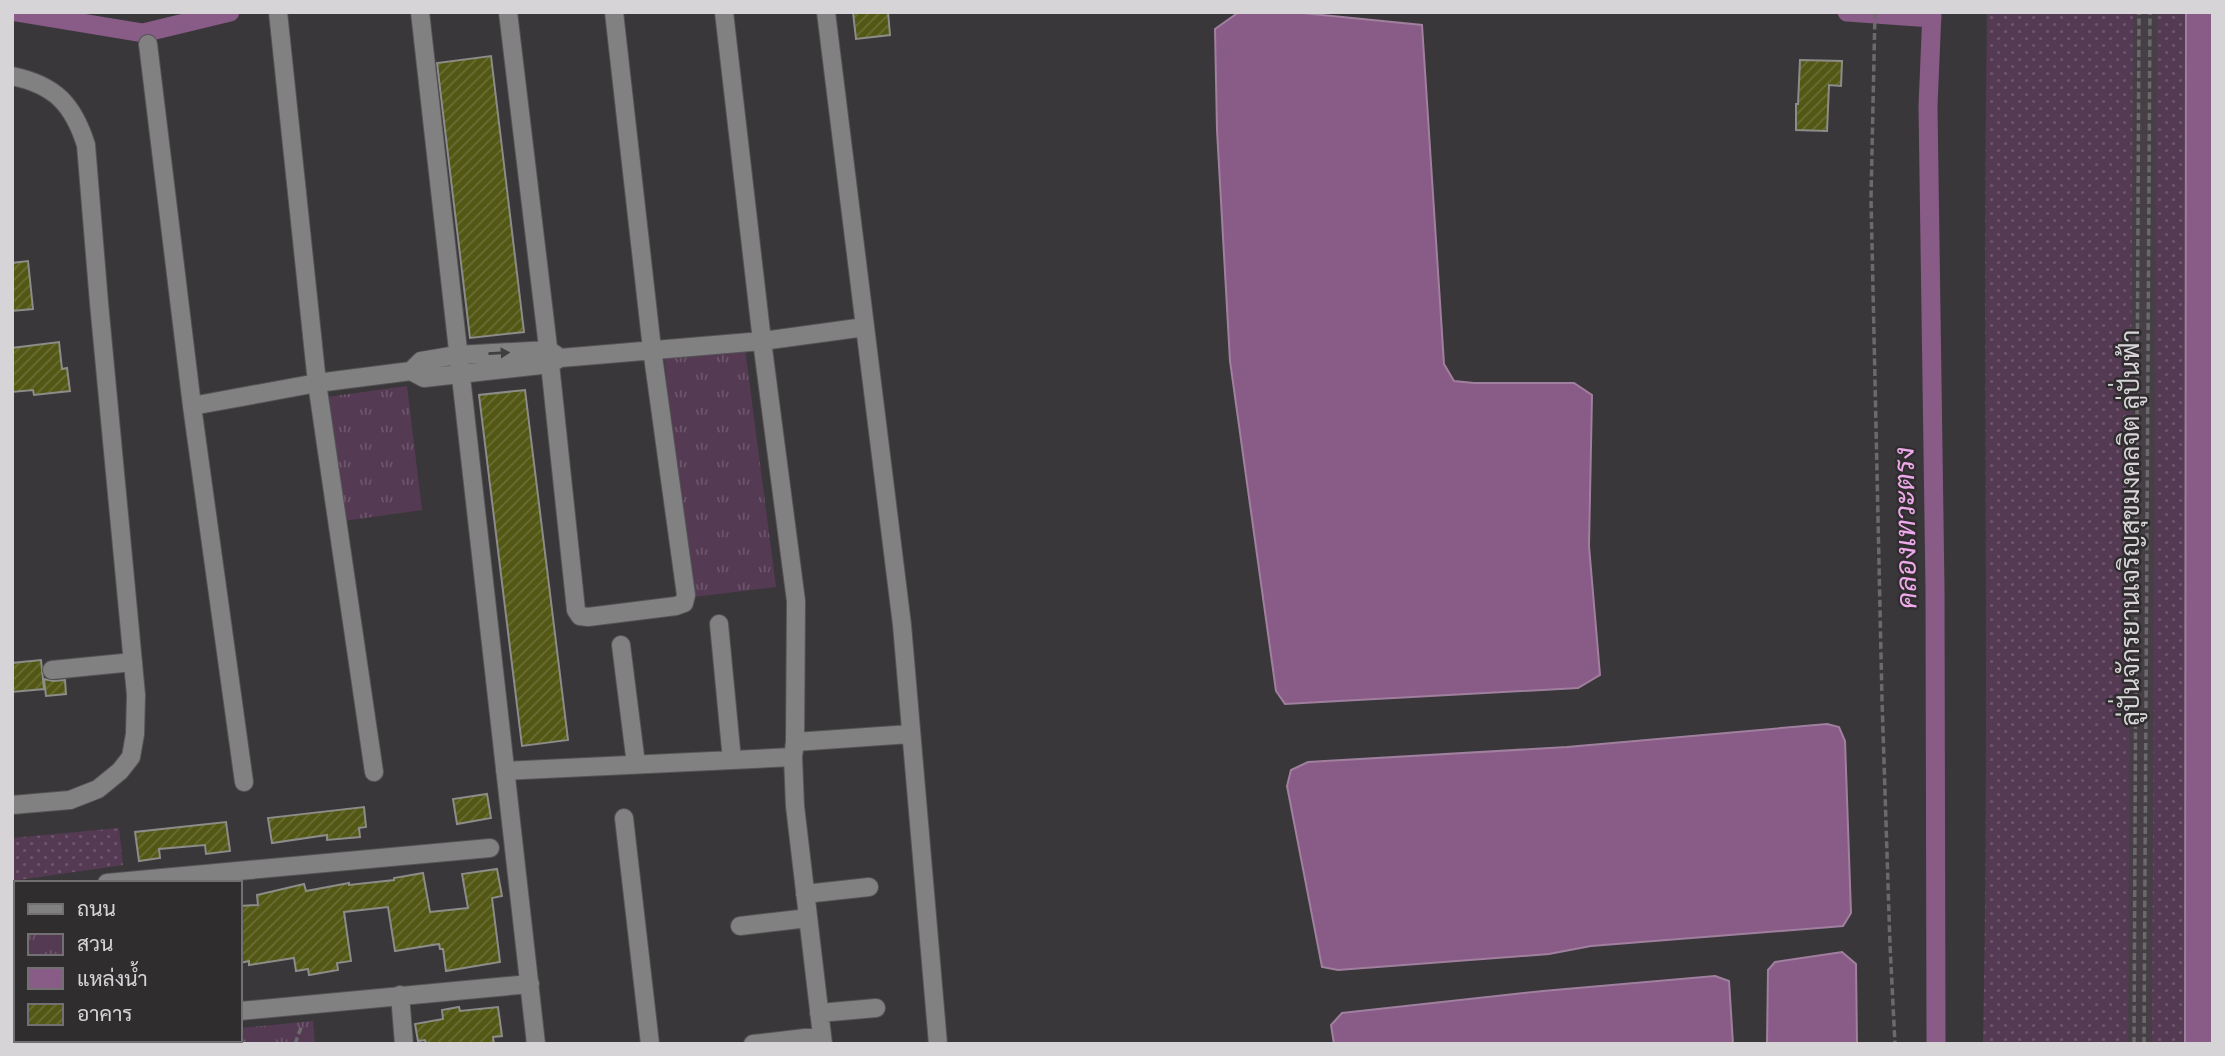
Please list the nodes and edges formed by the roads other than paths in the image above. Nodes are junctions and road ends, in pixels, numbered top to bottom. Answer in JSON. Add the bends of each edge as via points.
{"nodes":[{"id":1,"x":278,"y":12,"type":"edge"},
{"id":2,"x":420,"y":12,"type":"edge"},
{"id":3,"x":508,"y":12,"type":"edge"},
{"id":4,"x":614,"y":12,"type":"edge"},
{"id":5,"x":724,"y":12,"type":"edge"},
{"id":6,"x":826,"y":12,"type":"edge"},
{"id":7,"x":148,"y":44,"type":"dead end"},
{"id":8,"x":12,"y":76,"type":"edge"},
{"id":9,"x":865,"y":327,"type":"junction"},
{"id":10,"x":762,"y":341,"type":"junction"},
{"id":11,"x":652,"y":349,"type":"junction"},
{"id":12,"x":457,"y":355,"type":"junction"},
{"id":13,"x":553,"y":357,"type":"junction"},
{"id":14,"x":411,"y":371,"type":"junction"},
{"id":15,"x":460,"y":375,"type":"junction"},
{"id":16,"x":317,"y":383,"type":"junction"},
{"id":17,"x":192,"y":407,"type":"junction"},
{"id":18,"x":719,"y":624,"type":"dead end"},
{"id":19,"x":621,"y":645,"type":"dead end"},
{"id":20,"x":134,"y":662,"type":"junction"},
{"id":21,"x":52,"y":670,"type":"dead end"},
{"id":22,"x":910,"y":734,"type":"junction"},
{"id":23,"x":794,"y":750,"type":"junction"},
{"id":24,"x":732,"y":760,"type":"junction"},
{"id":25,"x":636,"y":764,"type":"junction"},
{"id":26,"x":505,"y":771,"type":"junction"},
{"id":27,"x":374,"y":772,"type":"dead end"},
{"id":28,"x":244,"y":782,"type":"dead end"},
{"id":29,"x":12,"y":805,"type":"edge"},
{"id":30,"x":625,"y":818,"type":"dead end"},
{"id":31,"x":490,"y":848,"type":"dead end"},
{"id":32,"x":126,"y":881,"type":"edge"},
{"id":33,"x":869,"y":887,"type":"dead end"},
{"id":34,"x":805,"y":894,"type":"junction"},
{"id":35,"x":808,"y":918,"type":"junction"},
{"id":36,"x":740,"y":926,"type":"dead end"},
{"id":37,"x":530,"y":984,"type":"junction"},
{"id":38,"x":400,"y":995,"type":"junction"},
{"id":39,"x":876,"y":1008,"type":"dead end"},
{"id":40,"x":242,"y":1011,"type":"edge"},
{"id":41,"x":819,"y":1013,"type":"junction"},
{"id":42,"x":12,"y":1015,"type":"edge"},
{"id":43,"x":822,"y":1040,"type":"edge"},
{"id":44,"x":12,"y":1044,"type":"edge"},
{"id":45,"x":404,"y":1044,"type":"edge"},
{"id":46,"x":536,"y":1044,"type":"edge"},
{"id":47,"x":650,"y":1044,"type":"edge"},
{"id":48,"x":753,"y":1044,"type":"edge"},
{"id":49,"x":938,"y":1044,"type":"edge"}],
"edges":[{"from":1,"to":16,"type":"street"},
{"from":2,"to":12,"type":"street"},
{"from":3,"to":13,"type":"street"},
{"from":4,"to":11,"type":"street"},
{"from":5,"to":10,"type":"street"},
{"from":6,"to":9,"type":"street"},
{"from":7,"to":17,"type":"street"},
{"from":8,"to":20,"type":"street","via":[[44,85],[63,100],[78,121],[86,145]]},
{"from":9,"to":10,"type":"street"},
{"from":9,"to":22,"type":"street","via":[[902,625]]},
{"from":10,"to":11,"type":"street"},
{"from":10,"to":23,"type":"street","via":[[796,601]]},
{"from":11,"to":13,"type":"street"},
{"from":11,"to":13,"type":"street","via":[[686,596],[684,603],[676,606],[588,617],[576,610]]},
{"from":12,"to":13,"type":"street","one_way":true},
{"from":12,"to":14,"type":"street","via":[[421,362]]},
{"from":12,"to":15,"type":"street"},
{"from":13,"to":15,"type":"street"},
{"from":14,"to":15,"type":"street","via":[[424,378]]},
{"from":14,"to":16,"type":"street"},
{"from":15,"to":26,"type":"street"},
{"from":16,"to":17,"type":"street"},
{"from":16,"to":27,"type":"street"},
{"from":17,"to":28,"type":"street"},
{"from":18,"to":24,"type":"street"},
{"from":19,"to":25,"type":"street"},
{"from":20,"to":21,"type":"street"},
{"from":20,"to":29,"type":"street","via":[[135,734],[131,757],[120,771],[98,789],[70,800]]},
{"from":22,"to":23,"type":"street"},
{"from":22,"to":49,"type":"street"},
{"from":23,"to":24,"type":"street"},
{"from":23,"to":34,"type":"street"},
{"from":24,"to":25,"type":"street"},
{"from":25,"to":26,"type":"street"},
{"from":26,"to":37,"type":"street"},
{"from":30,"to":47,"type":"street"},
{"from":31,"to":32,"type":"street"},
{"from":33,"to":34,"type":"street"},
{"from":34,"to":35,"type":"street"},
{"from":35,"to":36,"type":"street"},
{"from":35,"to":41,"type":"street"},
{"from":37,"to":38,"type":"street"},
{"from":37,"to":46,"type":"street"},
{"from":38,"to":40,"type":"street"},
{"from":38,"to":45,"type":"street"},
{"from":39,"to":41,"type":"street"},
{"from":41,"to":43,"type":"street"},
{"from":42,"to":44,"type":"street"},
{"from":43,"to":48,"type":"street"}]}
